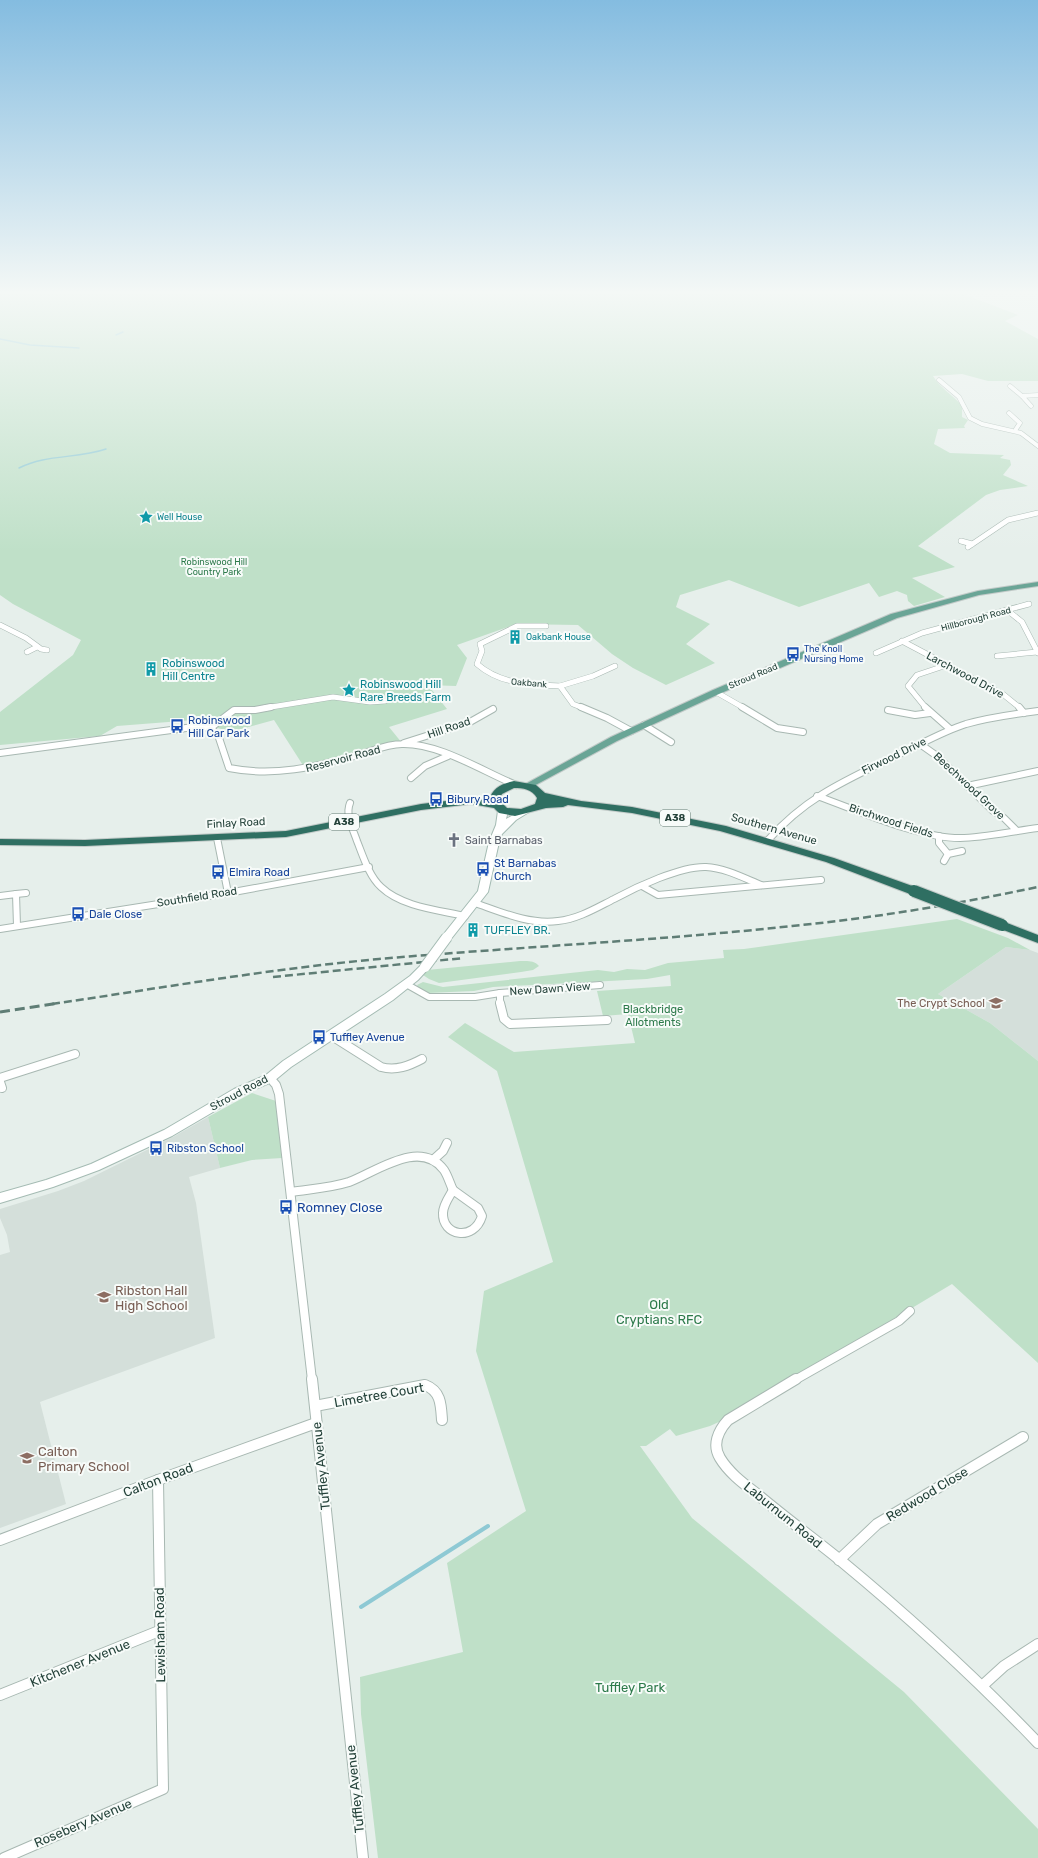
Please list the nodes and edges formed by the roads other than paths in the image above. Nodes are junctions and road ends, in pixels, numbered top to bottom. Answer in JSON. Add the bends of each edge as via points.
{"nodes":[{"id":1,"x":939,"y":380,"type":"dead end"},
{"id":2,"x":1010,"y":386,"type":"dead end"},
{"id":3,"x":1038,"y":395,"type":"edge"},
{"id":4,"x":1022,"y":396,"type":"junction"},
{"id":5,"x":1031,"y":406,"type":"dead end"},
{"id":6,"x":1009,"y":413,"type":"dead end"},
{"id":7,"x":1016,"y":429,"type":"junction"},
{"id":8,"x":1038,"y":446,"type":"edge"},
{"id":9,"x":1038,"y":513,"type":"edge"},
{"id":10,"x":961,"y":541,"type":"dead end"},
{"id":11,"x":1038,"y":584,"type":"edge"},
{"id":12,"x":1029,"y":604,"type":"dead end"},
{"id":13,"x":1006,"y":610,"type":"junction"},
{"id":14,"x":0,"y":625,"type":"edge"},
{"id":15,"x":546,"y":626,"type":"dead end"},
{"id":16,"x":902,"y":641,"type":"junction"},
{"id":17,"x":38,"y":647,"type":"junction"},
{"id":18,"x":884,"y":649,"type":"junction"},
{"id":19,"x":47,"y":650,"type":"dead end"},
{"id":20,"x":27,"y":652,"type":"dead end"},
{"id":21,"x":876,"y":652,"type":"dead end"},
{"id":22,"x":1038,"y":652,"type":"edge"},
{"id":23,"x":892,"y":653,"type":"dead end"},
{"id":24,"x":997,"y":656,"type":"dead end"},
{"id":25,"x":616,"y":665,"type":"dead end"},
{"id":26,"x":947,"y":665,"type":"junction"},
{"id":27,"x":560,"y":686,"type":"junction"},
{"id":28,"x":716,"y":692,"type":"junction"},
{"id":29,"x":385,"y":701,"type":"dead end"},
{"id":30,"x":493,"y":709,"type":"dead end"},
{"id":31,"x":891,"y":710,"type":"dead end"},
{"id":32,"x":1038,"y":711,"type":"edge"},
{"id":33,"x":1024,"y":713,"type":"junction"},
{"id":34,"x":930,"y":714,"type":"junction"},
{"id":35,"x":644,"y":725,"type":"junction"},
{"id":36,"x":208,"y":728,"type":"junction"},
{"id":37,"x":950,"y":729,"type":"junction"},
{"id":38,"x":631,"y":731,"type":"junction"},
{"id":39,"x":804,"y":732,"type":"dead end"},
{"id":40,"x":671,"y":742,"type":"dead end"},
{"id":41,"x":402,"y":744,"type":"junction"},
{"id":42,"x":920,"y":744,"type":"junction"},
{"id":43,"x":0,"y":753,"type":"edge"},
{"id":44,"x":448,"y":756,"type":"junction"},
{"id":45,"x":568,"y":765,"type":"junction"},
{"id":46,"x":1038,"y":770,"type":"edge"},
{"id":47,"x":411,"y":778,"type":"dead end"},
{"id":48,"x":527,"y":786,"type":"junction"},
{"id":49,"x":967,"y":786,"type":"junction"},
{"id":50,"x":498,"y":796,"type":"junction"},
{"id":51,"x":817,"y":796,"type":"junction"},
{"id":52,"x":540,"y":798,"type":"junction"},
{"id":53,"x":350,"y":803,"type":"dead end"},
{"id":54,"x":524,"y":812,"type":"junction"},
{"id":55,"x":350,"y":821,"type":"junction"},
{"id":56,"x":1038,"y":828,"type":"edge"},
{"id":57,"x":1017,"y":830,"type":"junction"},
{"id":58,"x":499,"y":832,"type":"junction"},
{"id":59,"x":939,"y":836,"type":"junction"},
{"id":60,"x":217,"y":838,"type":"junction"},
{"id":61,"x":768,"y":840,"type":"junction"},
{"id":62,"x":0,"y":842,"type":"edge"},
{"id":63,"x":962,"y":851,"type":"dead end"},
{"id":64,"x":948,"y":854,"type":"junction"},
{"id":65,"x":944,"y":861,"type":"dead end"},
{"id":66,"x":369,"y":867,"type":"junction"},
{"id":67,"x":821,"y":880,"type":"dead end"},
{"id":68,"x":761,"y":885,"type":"junction"},
{"id":69,"x":642,"y":886,"type":"junction"},
{"id":70,"x":26,"y":893,"type":"dead end"},
{"id":71,"x":228,"y":893,"type":"junction"},
{"id":72,"x":16,"y":894,"type":"junction"},
{"id":73,"x":0,"y":896,"type":"edge"},
{"id":74,"x":475,"y":902,"type":"junction"},
{"id":75,"x":465,"y":916,"type":"junction"},
{"id":76,"x":17,"y":926,"type":"junction"},
{"id":77,"x":0,"y":929,"type":"edge"},
{"id":78,"x":1038,"y":939,"type":"edge"},
{"id":79,"x":406,"y":984,"type":"junction"},
{"id":80,"x":600,"y":985,"type":"dead end"},
{"id":81,"x":500,"y":993,"type":"junction"},
{"id":82,"x":607,"y":1020,"type":"dead end"},
{"id":83,"x":332,"y":1036,"type":"junction"},
{"id":84,"x":75,"y":1054,"type":"dead end"},
{"id":85,"x":422,"y":1059,"type":"dead end"},
{"id":86,"x":0,"y":1078,"type":"edge"},
{"id":87,"x":270,"y":1078,"type":"junction"},
{"id":88,"x":447,"y":1144,"type":"dead end"},
{"id":89,"x":432,"y":1160,"type":"junction"},
{"id":90,"x":453,"y":1190,"type":"junction"},
{"id":91,"x":291,"y":1192,"type":"junction"},
{"id":92,"x":0,"y":1198,"type":"edge"},
{"id":93,"x":910,"y":1310,"type":"dead end"},
{"id":94,"x":315,"y":1406,"type":"junction"},
{"id":95,"x":442,"y":1420,"type":"dead end"},
{"id":96,"x":316,"y":1423,"type":"junction"},
{"id":97,"x":1023,"y":1437,"type":"dead end"},
{"id":98,"x":158,"y":1480,"type":"junction"},
{"id":99,"x":0,"y":1540,"type":"edge"},
{"id":100,"x":839,"y":1560,"type":"junction"},
{"id":101,"x":159,"y":1631,"type":"junction"},
{"id":102,"x":1038,"y":1644,"type":"edge"},
{"id":103,"x":982,"y":1686,"type":"junction"},
{"id":104,"x":0,"y":1695,"type":"edge"},
{"id":105,"x":1038,"y":1743,"type":"edge"},
{"id":106,"x":163,"y":1789,"type":"joint"},
{"id":107,"x":4,"y":1858,"type":"edge"},
{"id":108,"x":363,"y":1858,"type":"edge"}],
"edges":[{"from":1,"to":7,"type":"street","via":[[964,404],[965,413],[971,419],[986,425]]},
{"from":2,"to":4,"type":"street"},
{"from":3,"to":4,"type":"street"},
{"from":4,"to":5,"type":"street"},
{"from":6,"to":7,"type":"street","via":[[1020,423]]},
{"from":7,"to":8,"type":"street"},
{"from":9,"to":10,"type":"street","via":[[1008,520],[970,546]]},
{"from":11,"to":28,"type":"main road","name":"Stroud Road","via":[[978,593],[894,616]]},
{"from":12,"to":13,"type":"street","name":"Hillborough Road"},
{"from":13,"to":16,"type":"street","name":"Hillborough Road"},
{"from":13,"to":22,"type":"street","via":[[1022,622]]},
{"from":14,"to":17,"type":"street"},
{"from":15,"to":27,"type":"street","name":"Oakbank","via":[[518,626],[480,644],[482,651],[477,664],[495,677],[511,683]]},
{"from":16,"to":18,"type":"street"},
{"from":16,"to":26,"type":"street","name":"Larchwood Drive"},
{"from":17,"to":19,"type":"street"},
{"from":17,"to":20,"type":"street"},
{"from":18,"to":21,"type":"street"},
{"from":18,"to":23,"type":"street"},
{"from":22,"to":24,"type":"street"},
{"from":25,"to":27,"type":"street","name":"Oakbank"},
{"from":26,"to":33,"type":"street","name":"Larchwood Drive","via":[[1004,695]]},
{"from":26,"to":34,"type":"street","via":[[917,675],[909,685]]},
{"from":27,"to":38,"type":"street","name":"Oakbank","via":[[573,704]]},
{"from":28,"to":35,"type":"main road","name":"Stroud Road"},
{"from":28,"to":39,"type":"street","via":[[777,728]]},
{"from":29,"to":36,"type":"street","via":[[376,704],[333,697],[255,710],[234,710]]},
{"from":30,"to":41,"type":"street","name":"Hill Road","via":[[470,722]]},
{"from":31,"to":34,"type":"street","via":[[915,715]]},
{"from":32,"to":33,"type":"street","name":"Firwood Drive"},
{"from":33,"to":37,"type":"street","name":"Firwood Drive","via":[[988,718]]},
{"from":34,"to":37,"type":"street"},
{"from":35,"to":38,"type":"main road","name":"Stroud Road"},
{"from":35,"to":40,"type":"street"},
{"from":36,"to":41,"type":"street","name":"Reservoir Road","via":[[218,734],[229,768],[247,773],[306,770]]},
{"from":36,"to":43,"type":"street","via":[[200,726]]},
{"from":37,"to":42,"type":"street","name":"Firwood Drive"},
{"from":38,"to":45,"type":"main road","name":"Stroud Road"},
{"from":41,"to":44,"type":"street","name":"Reservoir Road","via":[[428,748]]},
{"from":42,"to":49,"type":"street","name":"Beechwood Grove","via":[[937,756]]},
{"from":42,"to":51,"type":"street","name":"Firwood Drive"},
{"from":44,"to":47,"type":"street","via":[[425,766]]},
{"from":44,"to":50,"type":"street","name":"Reservoir Road"},
{"from":45,"to":48,"type":"main road"},
{"from":45,"to":52,"type":"main road"},
{"from":46,"to":49,"type":"street"},
{"from":48,"to":50,"type":"highway","number":"A38","via":[[516,785]]},
{"from":48,"to":52,"type":"highway","number":"A38"},
{"from":49,"to":57,"type":"street","name":"Beechwood Grove"},
{"from":50,"to":54,"type":"highway","number":"A38","via":[[511,813]]},
{"from":50,"to":55,"type":"highway","name":"Finlay Road","number":"A38"},
{"from":50,"to":58,"type":"main road","name":"Stroud Road"},
{"from":51,"to":59,"type":"street","name":"Birchwood Fields","via":[[914,830]]},
{"from":51,"to":61,"type":"street","name":"Firwood Drive","via":[[788,818]]},
{"from":52,"to":54,"type":"highway","number":"A38"},
{"from":52,"to":61,"type":"highway","name":"Southern Avenue","number":"A38","via":[[632,810]]},
{"from":53,"to":55,"type":"street","via":[[347,811]]},
{"from":54,"to":58,"type":"main road","name":"Stroud Road","via":[[513,818]]},
{"from":55,"to":60,"type":"highway","name":"Finlay Road","number":"A38","via":[[286,834]]},
{"from":55,"to":66,"type":"street"},
{"from":56,"to":57,"type":"street","name":"Birchwood Fields"},
{"from":57,"to":59,"type":"street","name":"Birchwood Fields","via":[[960,838]]},
{"from":58,"to":74,"type":"main road","name":"Stroud Road","via":[[494,842],[485,887]]},
{"from":59,"to":64,"type":"street","via":[[939,843]]},
{"from":60,"to":62,"type":"highway","name":"Finlay Road","number":"A38","via":[[85,843]]},
{"from":60,"to":71,"type":"street"},
{"from":61,"to":78,"type":"highway","name":"Southern Avenue","number":"A38","bridge":true,"via":[[848,866]]},
{"from":63,"to":64,"type":"street"},
{"from":64,"to":65,"type":"street"},
{"from":66,"to":71,"type":"street","name":"Southfield Road"},
{"from":66,"to":75,"type":"street","via":[[377,882],[393,896]]},
{"from":67,"to":68,"type":"street"},
{"from":68,"to":69,"type":"street","via":[[658,895]]},
{"from":68,"to":69,"type":"street","via":[[705,867],[661,878]]},
{"from":69,"to":74,"type":"street","via":[[570,919],[549,922],[518,917]]},
{"from":70,"to":72,"type":"street"},
{"from":71,"to":76,"type":"street","name":"Southfield Road"},
{"from":72,"to":73,"type":"street"},
{"from":72,"to":76,"type":"street"},
{"from":74,"to":75,"type":"main road","name":"Stroud Road"},
{"from":75,"to":79,"type":"main road","name":"Stroud Road","bridge":true,"via":[[425,967]]},
{"from":76,"to":77,"type":"street","name":"Southfield Road"},
{"from":79,"to":81,"type":"street","name":"New Dawn View","via":[[429,996],[475,997]]},
{"from":79,"to":83,"type":"main road","name":"Stroud Road"},
{"from":80,"to":81,"type":"street","name":"New Dawn View"},
{"from":81,"to":82,"type":"street","name":"New Dawn View","via":[[501,1016],[506,1023]]},
{"from":83,"to":85,"type":"street","via":[[387,1069],[411,1065]]},
{"from":83,"to":87,"type":"main road","name":"Stroud Road","via":[[287,1064]]},
{"from":84,"to":86,"type":"street"},
{"from":87,"to":91,"type":"street","name":"Tuffley Avenue","via":[[279,1094]]},
{"from":87,"to":92,"type":"main road","name":"Stroud Road","via":[[244,1089],[168,1133],[95,1167]]},
{"from":88,"to":89,"type":"street"},
{"from":89,"to":90,"type":"street","via":[[440,1165]]},
{"from":89,"to":91,"type":"street","via":[[422,1156],[398,1159],[348,1182]]},
{"from":90,"to":90,"type":"street","via":[[478,1208],[482,1216],[478,1226],[472,1231],[452,1231],[445,1225],[445,1204]]},
{"from":91,"to":94,"type":"street","name":"Tuffley Avenue"},
{"from":93,"to":100,"type":"street","name":"Laburnum Road","via":[[892,1324],[732,1416],[723,1422],[718,1433],[719,1456],[727,1468]]},
{"from":94,"to":95,"type":"street","name":"Limetree Court","via":[[425,1385],[433,1387],[438,1393]]},
{"from":94,"to":96,"type":"street","name":"Tuffley Avenue"},
{"from":96,"to":98,"type":"street","name":"Calton Road"},
{"from":96,"to":108,"type":"street","name":"Tuffley Avenue"},
{"from":97,"to":100,"type":"street","name":"Redwood Close","via":[[877,1524]]},
{"from":98,"to":99,"type":"street","name":"Calton Road"},
{"from":98,"to":101,"type":"street","name":"Lewisham Road"},
{"from":100,"to":103,"type":"street","name":"Laburnum Road"},
{"from":101,"to":104,"type":"street","name":"Kitchener Avenue"},
{"from":101,"to":106,"type":"street","name":"Lewisham Road"},
{"from":102,"to":103,"type":"street","via":[[1004,1666]]},
{"from":103,"to":105,"type":"street","name":"Laburnum Road"},
{"from":106,"to":107,"type":"street","name":"Rosebery Avenue"}]}
